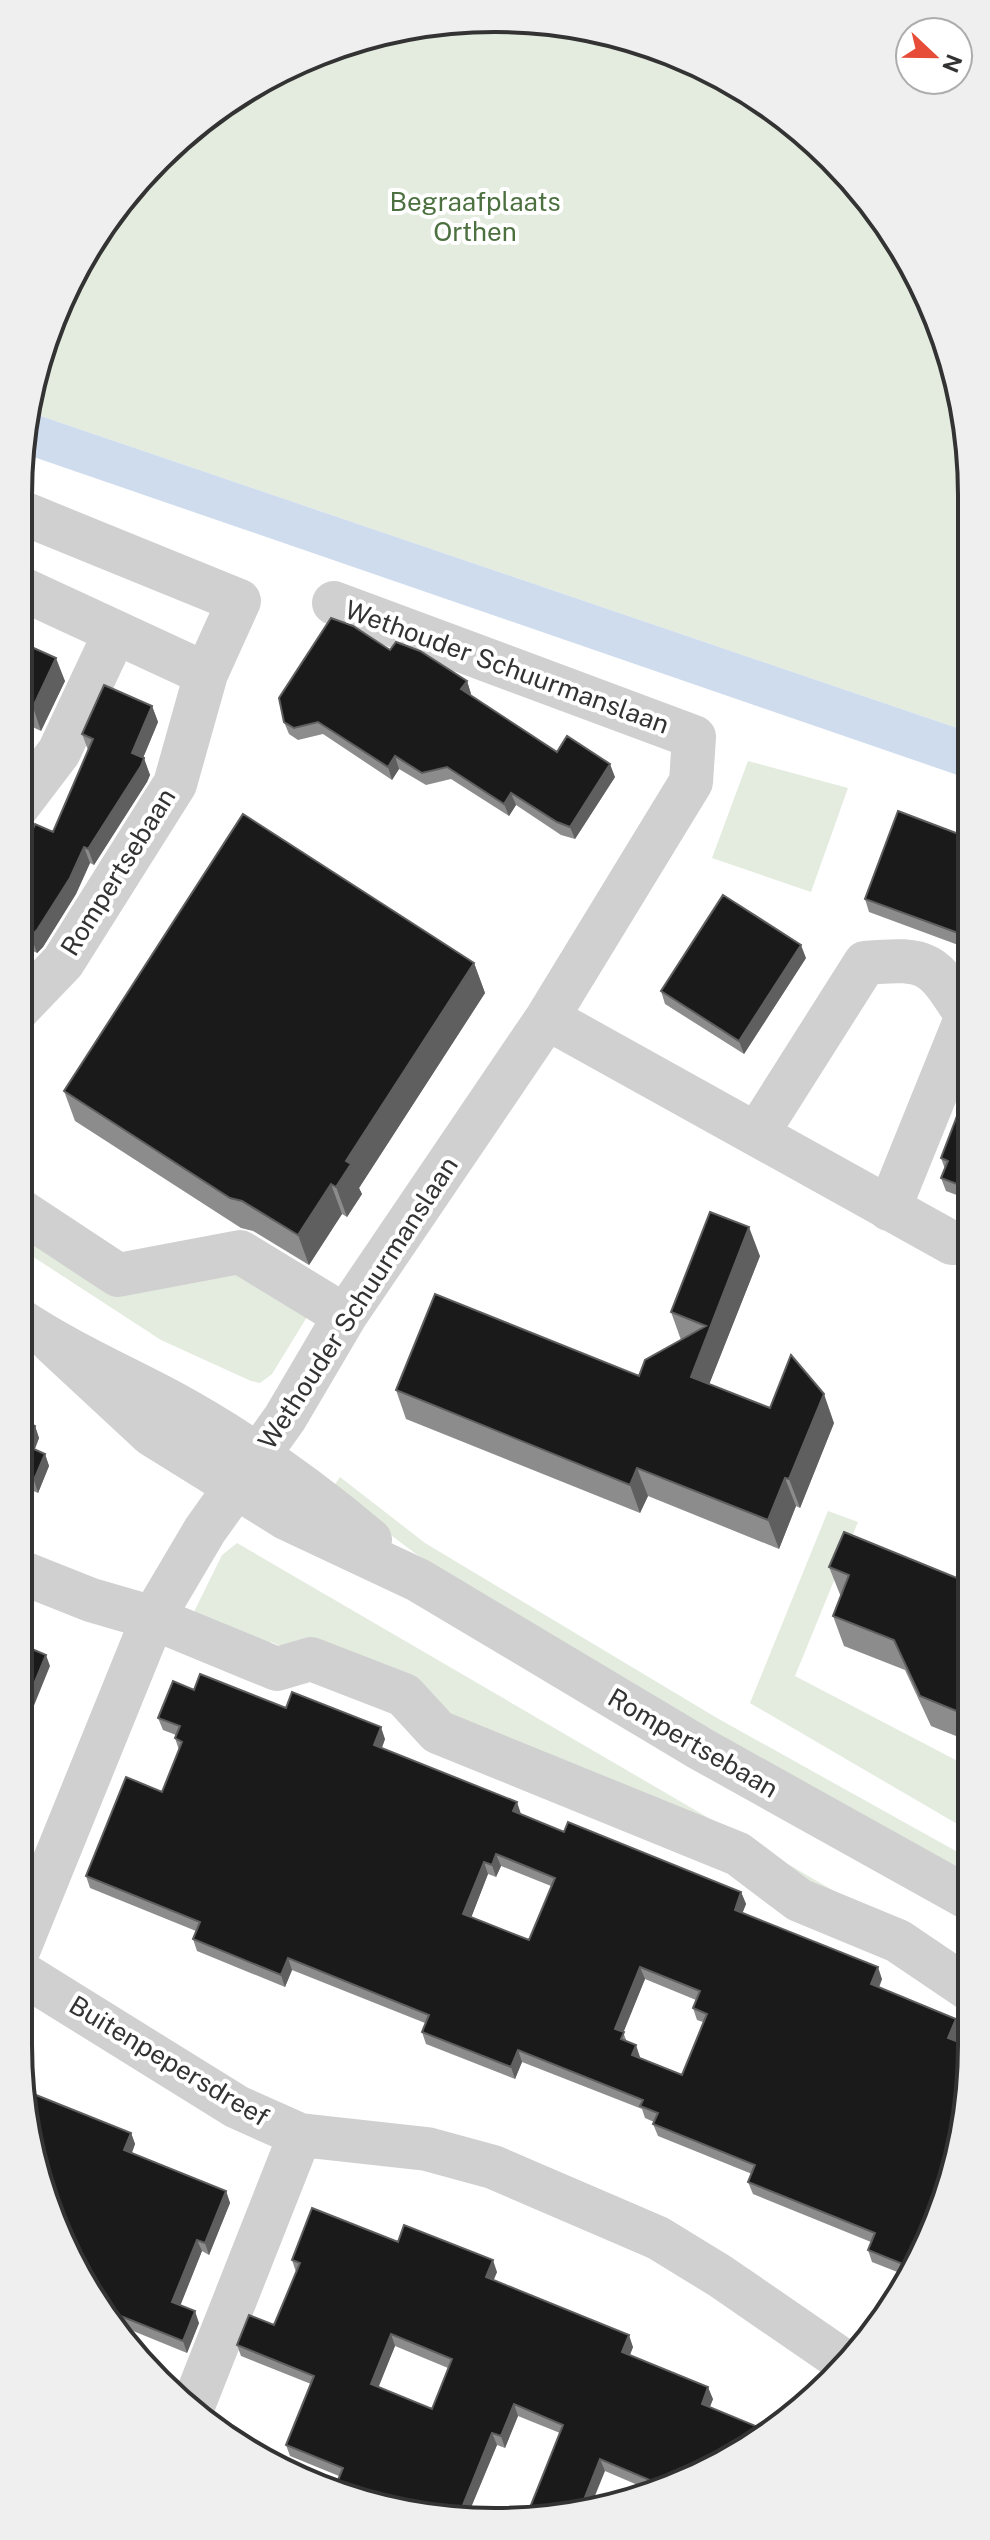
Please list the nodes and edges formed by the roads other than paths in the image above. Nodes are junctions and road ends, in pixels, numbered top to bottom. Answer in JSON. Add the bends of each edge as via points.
{"nodes":[{"id":1,"x":32,"y":517,"type":"edge"},
{"id":2,"x":32,"y":594,"type":"edge"},
{"id":3,"x":334,"y":603,"type":"dead end"},
{"id":4,"x":115,"y":633,"type":"junction"},
{"id":5,"x":206,"y":674,"type":"junction"},
{"id":6,"x":32,"y":788,"type":"edge"},
{"id":7,"x":32,"y":994,"type":"edge"},
{"id":8,"x":958,"y":1002,"type":"edge"},
{"id":9,"x":547,"y":1018,"type":"junction"},
{"id":10,"x":958,"y":1038,"type":"edge"},
{"id":11,"x":758,"y":1132,"type":"junction"},
{"id":12,"x":889,"y":1209,"type":"junction"},
{"id":13,"x":32,"y":1218,"type":"edge"},
{"id":14,"x":952,"y":1243,"type":"dead end"},
{"id":15,"x":345,"y":1316,"type":"junction"},
{"id":16,"x":35,"y":1331,"type":"edge"},
{"id":17,"x":248,"y":1471,"type":"junction"},
{"id":18,"x":32,"y":1577,"type":"edge"},
{"id":19,"x":153,"y":1618,"type":"junction"},
{"id":20,"x":958,"y":1892,"type":"edge"},
{"id":21,"x":32,"y":1916,"type":"edge"},
{"id":22,"x":32,"y":1980,"type":"edge"},
{"id":23,"x":958,"y":1982,"type":"edge"},
{"id":24,"x":300,"y":2135,"type":"junction"},
{"id":25,"x":837,"y":2356,"type":"edge"},
{"id":26,"x":196,"y":2398,"type":"edge"}],
"edges":[{"from":1,"to":5,"type":"street","name":"Rompertsebaan","via":[[239,601]]},
{"from":2,"to":4,"type":"street"},
{"from":3,"to":9,"type":"street","name":"Wethouder Schuurmanslaan","via":[[694,737],[691,782]]},
{"from":4,"to":5,"type":"street"},
{"from":4,"to":6,"type":"street","via":[[59,752]]},
{"from":5,"to":7,"type":"street","name":"Rompertsebaan","via":[[175,784],[63,962]]},
{"from":8,"to":11,"type":"street","via":[[939,973],[906,959],[865,963]]},
{"from":9,"to":11,"type":"street"},
{"from":9,"to":15,"type":"street","name":"Wethouder Schuurmanslaan"},
{"from":10,"to":12,"type":"street"},
{"from":11,"to":12,"type":"street"},
{"from":12,"to":14,"type":"street"},
{"from":13,"to":15,"type":"street","via":[[118,1275],[240,1252]]},
{"from":15,"to":17,"type":"street","name":"Wethouder Schuurmanslaan"},
{"from":16,"to":17,"type":"street","name":"Rompertsebaan","via":[[171,1402]]},
{"from":17,"to":19,"type":"street","via":[[205,1530]]},
{"from":17,"to":20,"type":"street","name":"Rompertsebaan","via":[[306,1486],[418,1580],[701,1749]]},
{"from":18,"to":19,"type":"street"},
{"from":19,"to":21,"type":"street"},
{"from":19,"to":23,"type":"street","via":[[277,1669],[311,1659],[404,1695],[438,1732],[738,1854],[799,1900],[898,1941]]},
{"from":22,"to":24,"type":"street","name":"Buitenpepersdreef","via":[[237,2107]]},
{"from":24,"to":25,"type":"street","name":"Buitenpepersdreef","via":[[427,2149],[493,2167],[658,2238]]},
{"from":24,"to":26,"type":"street"}]}
